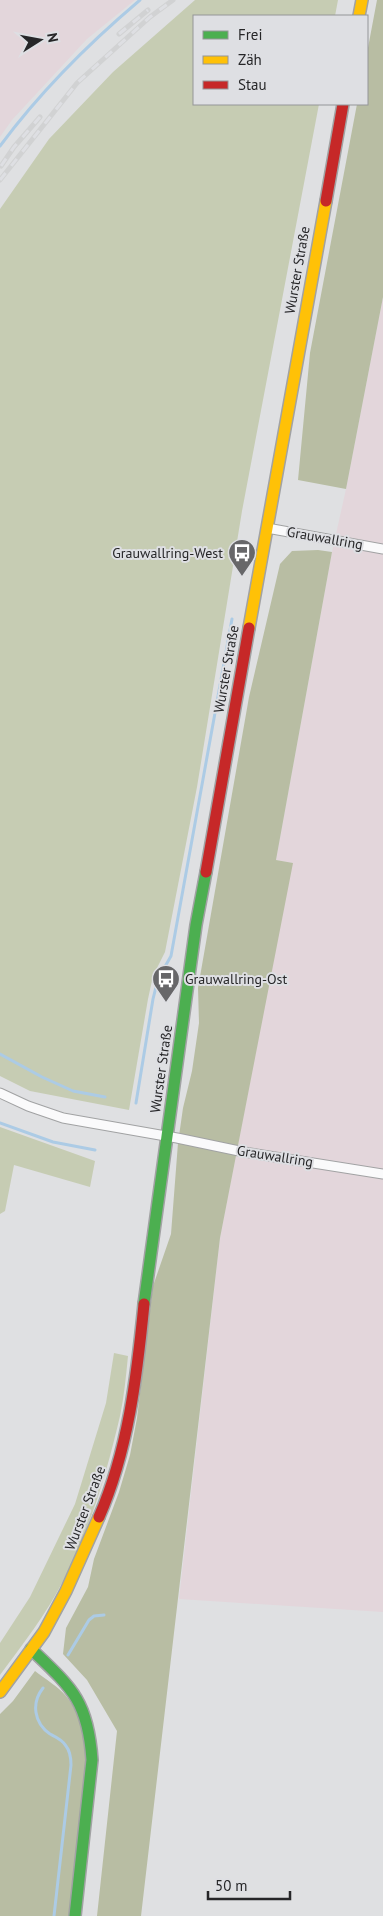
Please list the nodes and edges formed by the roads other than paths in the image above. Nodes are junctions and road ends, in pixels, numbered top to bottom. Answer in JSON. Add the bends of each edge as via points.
{"nodes":[{"id":1,"x":362,"y":0,"type":"edge"},
{"id":2,"x":359,"y":15,"type":"edge"},
{"id":3,"x":343,"y":105,"type":"edge"},
{"id":4,"x":267,"y":528,"type":"junction"},
{"id":5,"x":383,"y":549,"type":"edge"},
{"id":6,"x":0,"y":1093,"type":"edge"},
{"id":7,"x":167,"y":1136,"type":"junction"},
{"id":8,"x":383,"y":1174,"type":"edge"},
{"id":9,"x":31,"y":1648,"type":"junction"},
{"id":10,"x":0,"y":1692,"type":"edge"},
{"id":11,"x":75,"y":1916,"type":"edge"}],
"edges":[{"from":1,"to":2,"type":"main road"},
{"from":3,"to":4,"type":"main road","name":"Wurster Straße"},
{"from":4,"to":5,"type":"street","name":"Grauwallring"},
{"from":4,"to":7,"type":"main road","name":"Wurster Straße","via":[[196,925]]},
{"from":6,"to":7,"type":"street","name":"Grauwallring","via":[[62,1118]]},
{"from":7,"to":8,"type":"street","name":"Grauwallring"},
{"from":7,"to":9,"type":"main road","name":"Wurster Straße","via":[[139,1353],[120,1459],[82,1557],[49,1623]]},
{"from":9,"to":10,"type":"main road","name":"Wurster Straße"},
{"from":9,"to":11,"type":"main road","via":[[71,1687],[84,1708],[91,1736],[92,1760]]}]}
